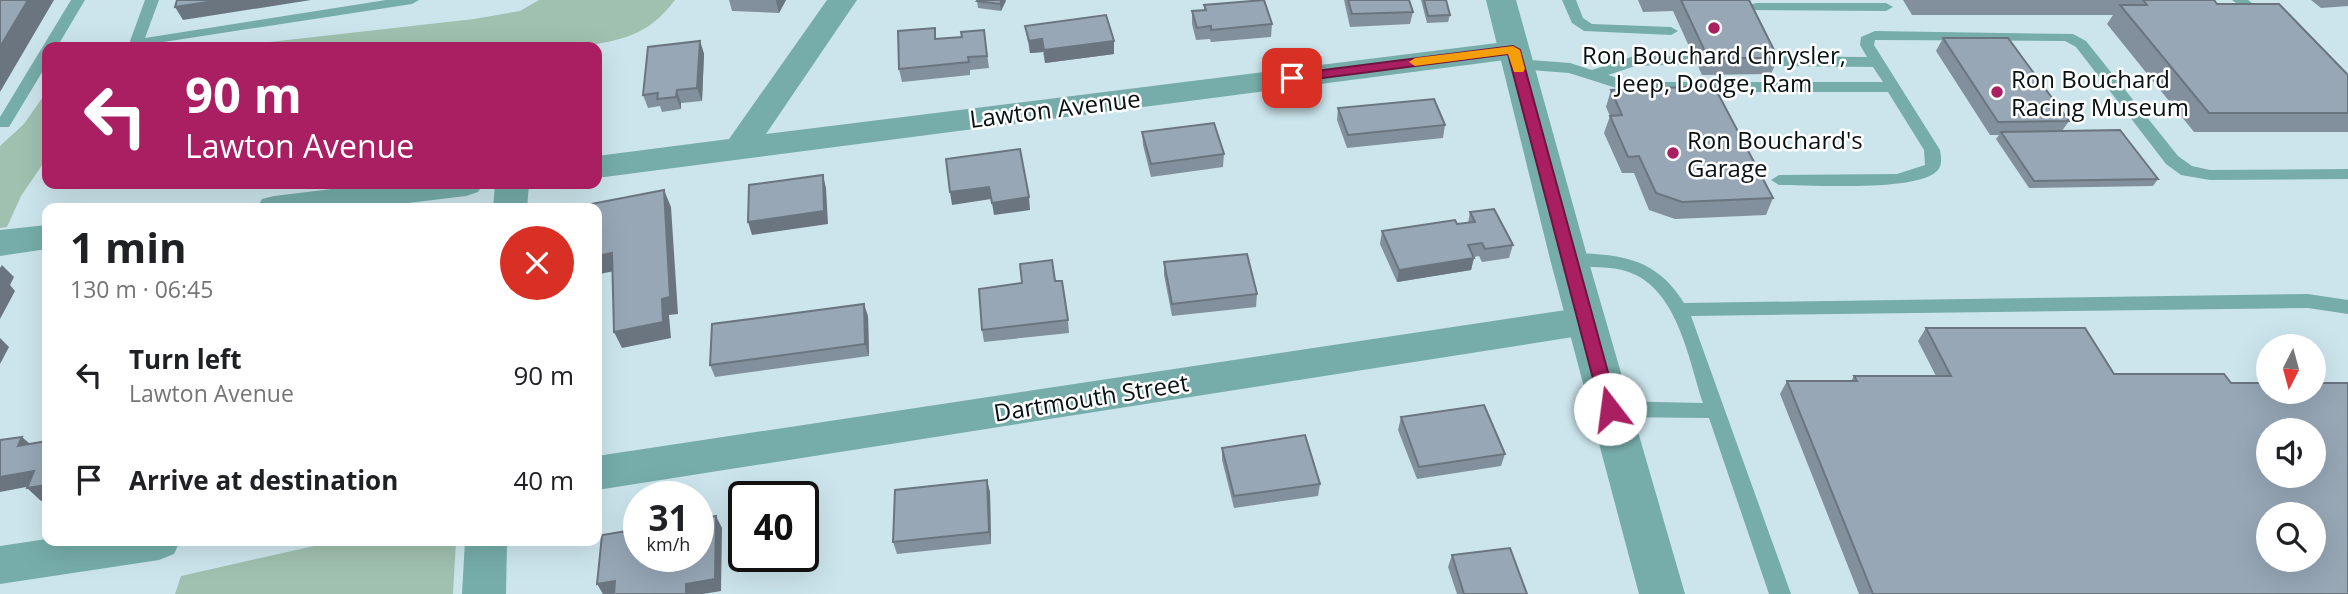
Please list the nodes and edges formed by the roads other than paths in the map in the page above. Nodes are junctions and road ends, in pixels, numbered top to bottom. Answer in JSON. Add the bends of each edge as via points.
{"nodes":[{"id":1,"x":78,"y":0,"type":"edge"},
{"id":2,"x":152,"y":0,"type":"edge"},
{"id":3,"x":412,"y":0,"type":"edge"},
{"id":4,"x":842,"y":0,"type":"edge"},
{"id":5,"x":1502,"y":0,"type":"edge"},
{"id":6,"x":1569,"y":0,"type":"edge"},
{"id":7,"x":2239,"y":0,"type":"edge"},
{"id":8,"x":1884,"y":3,"type":"edge"},
{"id":9,"x":1757,"y":7,"type":"dead end"},
{"id":10,"x":2278,"y":25,"type":"edge"},
{"id":11,"x":1671,"y":31,"type":"dead end"},
{"id":12,"x":1903,"y":36,"type":"junction"},
{"id":13,"x":53,"y":42,"type":"edge"},
{"id":14,"x":137,"y":42,"type":"edge"},
{"id":15,"x":149,"y":42,"type":"edge"},
{"id":16,"x":1515,"y":57,"type":"junction"},
{"id":17,"x":42,"y":60,"type":"edge"},
{"id":18,"x":1695,"y":61,"type":"edge"},
{"id":19,"x":1765,"y":61,"type":"edge"},
{"id":20,"x":1878,"y":62,"type":"junction"},
{"id":21,"x":1593,"y":75,"type":"junction"},
{"id":22,"x":1894,"y":88,"type":"junction"},
{"id":23,"x":5,"y":123,"type":"dead end"},
{"id":24,"x":739,"y":149,"type":"junction"},
{"id":25,"x":602,"y":166,"type":"edge"},
{"id":26,"x":2348,"y":174,"type":"edge"},
{"id":27,"x":1779,"y":180,"type":"dead end"},
{"id":28,"x":426,"y":189,"type":"edge"},
{"id":29,"x":314,"y":203,"type":"edge"},
{"id":30,"x":42,"y":238,"type":"edge"},
{"id":31,"x":0,"y":243,"type":"edge"},
{"id":32,"x":1569,"y":259,"type":"junction"},
{"id":33,"x":2348,"y":307,"type":"edge"},
{"id":34,"x":1679,"y":310,"type":"junction"},
{"id":35,"x":1586,"y":321,"type":"junction"},
{"id":36,"x":1610,"y":409,"type":"junction"},
{"id":37,"x":1716,"y":411,"type":"junction"},
{"id":38,"x":602,"y":472,"type":"edge"},
{"id":39,"x":126,"y":546,"type":"edge"},
{"id":40,"x":486,"y":546,"type":"edge"},
{"id":41,"x":0,"y":565,"type":"edge"},
{"id":42,"x":484,"y":594,"type":"edge"},
{"id":43,"x":1662,"y":594,"type":"edge"},
{"id":44,"x":1780,"y":594,"type":"edge"}],
"edges":[{"from":1,"to":13,"type":"lane"},
{"from":2,"to":14,"type":"lane"},
{"from":3,"to":15,"type":"lane"},
{"from":4,"to":24,"type":"street"},
{"from":5,"to":16,"type":"street"},
{"from":6,"to":11,"type":"lane","via":[[1577,20],[1589,28]]},
{"from":7,"to":10,"type":"lane"},
{"from":8,"to":9,"type":"lane"},
{"from":8,"to":12,"type":"lane"},
{"from":12,"to":20,"type":"lane","via":[[1868,37],[1867,45]]},
{"from":12,"to":26,"type":"lane","via":[[2068,37],[2081,44],[2172,160],[2187,171],[2210,175]]},
{"from":16,"to":21,"type":"lane"},
{"from":16,"to":24,"type":"street","name":"Lawton Avenue"},
{"from":16,"to":32,"type":"street"},
{"from":17,"to":23,"type":"lane"},
{"from":18,"to":21,"type":"lane","via":[[1634,61]]},
{"from":19,"to":20,"type":"lane"},
{"from":20,"to":22,"type":"lane"},
{"from":21,"to":22,"type":"lane","via":[[1629,87]]},
{"from":22,"to":27,"type":"lane","via":[[1932,150],[1931,168],[1897,178]]},
{"from":24,"to":25,"type":"street","name":"Lawton Avenue"},
{"from":28,"to":29,"type":"street"},
{"from":30,"to":31,"type":"street"},
{"from":32,"to":34,"type":"lane","via":[[1633,265],[1654,276]]},
{"from":32,"to":35,"type":"street"},
{"from":33,"to":34,"type":"lane","via":[[2308,301]]},
{"from":34,"to":37,"type":"lane"},
{"from":35,"to":36,"type":"street"},
{"from":35,"to":38,"type":"street","name":"Dartmouth Street"},
{"from":36,"to":37,"type":"lane"},
{"from":36,"to":43,"type":"street"},
{"from":37,"to":44,"type":"lane"},
{"from":39,"to":41,"type":"street"},
{"from":40,"to":42,"type":"street"}]}
